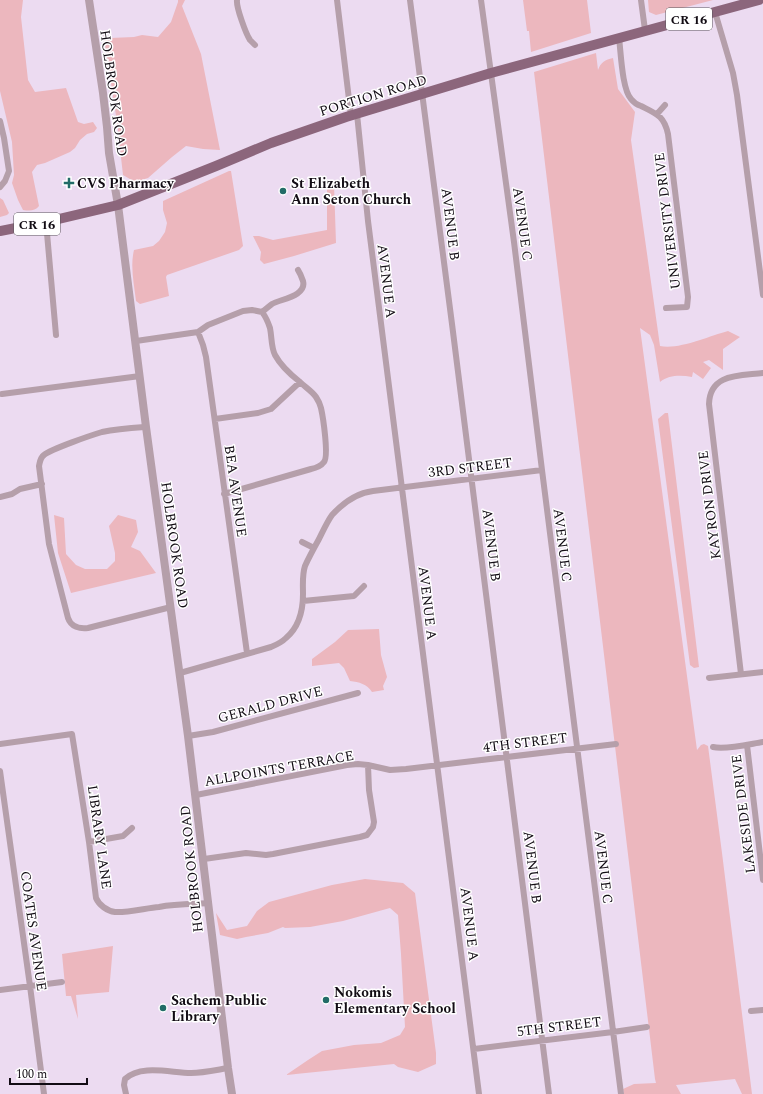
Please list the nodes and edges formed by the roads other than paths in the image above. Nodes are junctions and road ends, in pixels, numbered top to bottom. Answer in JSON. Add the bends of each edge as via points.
{"nodes":[{"id":1,"x":89,"y":0,"type":"edge"},
{"id":2,"x":237,"y":0,"type":"edge"},
{"id":3,"x":337,"y":0,"type":"edge"},
{"id":4,"x":410,"y":0,"type":"edge"},
{"id":5,"x":481,"y":0,"type":"edge"},
{"id":6,"x":641,"y":0,"type":"edge"},
{"id":7,"x":759,"y":0,"type":"edge"},
{"id":8,"x":715,"y":12,"type":"junction"},
{"id":9,"x":645,"y":30,"type":"junction"},
{"id":10,"x":619,"y":38,"type":"junction"},
{"id":11,"x":255,"y":45,"type":"dead end"},
{"id":12,"x":491,"y":73,"type":"junction"},
{"id":13,"x":422,"y":95,"type":"junction"},
{"id":14,"x":665,"y":105,"type":"dead end"},
{"id":15,"x":657,"y":114,"type":"junction"},
{"id":16,"x":354,"y":115,"type":"junction"},
{"id":17,"x":0,"y":120,"type":"edge"},
{"id":18,"x":0,"y":187,"type":"edge"},
{"id":19,"x":118,"y":205,"type":"junction"},
{"id":20,"x":46,"y":222,"type":"junction"},
{"id":21,"x":0,"y":231,"type":"edge"},
{"id":22,"x":298,"y":270,"type":"dead end"},
{"id":23,"x":763,"y":295,"type":"edge"},
{"id":24,"x":666,"y":308,"type":"dead end"},
{"id":25,"x":262,"y":312,"type":"junction"},
{"id":26,"x":198,"y":332,"type":"junction"},
{"id":27,"x":56,"y":335,"type":"dead end"},
{"id":28,"x":136,"y":341,"type":"junction"},
{"id":29,"x":763,"y":373,"type":"edge"},
{"id":30,"x":140,"y":376,"type":"junction"},
{"id":31,"x":300,"y":382,"type":"junction"},
{"id":32,"x":2,"y":394,"type":"dead end"},
{"id":33,"x":214,"y":419,"type":"junction"},
{"id":34,"x":146,"y":426,"type":"junction"},
{"id":35,"x":542,"y":470,"type":"junction"},
{"id":36,"x":472,"y":478,"type":"junction"},
{"id":37,"x":42,"y":484,"type":"junction"},
{"id":38,"x":401,"y":488,"type":"junction"},
{"id":39,"x":224,"y":494,"type":"junction"},
{"id":40,"x":0,"y":497,"type":"edge"},
{"id":41,"x":302,"y":542,"type":"dead end"},
{"id":42,"x":314,"y":548,"type":"junction"},
{"id":43,"x":364,"y":586,"type":"dead end"},
{"id":44,"x":303,"y":601,"type":"junction"},
{"id":45,"x":171,"y":608,"type":"junction"},
{"id":46,"x":247,"y":654,"type":"junction"},
{"id":47,"x":763,"y":672,"type":"edge"},
{"id":48,"x":180,"y":673,"type":"junction"},
{"id":49,"x":741,"y":674,"type":"junction"},
{"id":50,"x":709,"y":678,"type":"dead end"},
{"id":51,"x":358,"y":693,"type":"dead end"},
{"id":52,"x":188,"y":736,"type":"junction"},
{"id":53,"x":763,"y":742,"type":"edge"},
{"id":54,"x":0,"y":744,"type":"edge"},
{"id":55,"x":616,"y":744,"type":"dead end"},
{"id":56,"x":746,"y":744,"type":"junction"},
{"id":57,"x":713,"y":746,"type":"dead end"},
{"id":58,"x":577,"y":748,"type":"junction"},
{"id":59,"x":507,"y":756,"type":"junction"},
{"id":60,"x":368,"y":765,"type":"junction"},
{"id":61,"x":438,"y":766,"type":"junction"},
{"id":62,"x":0,"y":771,"type":"edge"},
{"id":63,"x":196,"y":795,"type":"junction"},
{"id":64,"x":132,"y":828,"type":"dead end"},
{"id":65,"x":89,"y":842,"type":"junction"},
{"id":66,"x":204,"y":859,"type":"junction"},
{"id":67,"x":763,"y":880,"type":"edge"},
{"id":68,"x":209,"y":903,"type":"junction"},
{"id":69,"x":62,"y":982,"type":"dead end"},
{"id":70,"x":30,"y":986,"type":"junction"},
{"id":71,"x":0,"y":990,"type":"edge"},
{"id":72,"x":763,"y":1010,"type":"edge"},
{"id":73,"x":751,"y":1011,"type":"dead end"},
{"id":74,"x":648,"y":1027,"type":"dead end"},
{"id":75,"x":614,"y":1032,"type":"junction"},
{"id":76,"x":543,"y":1040,"type":"junction"},
{"id":77,"x":474,"y":1049,"type":"junction"},
{"id":78,"x":228,"y":1068,"type":"junction"},
{"id":79,"x":44,"y":1094,"type":"edge"},
{"id":80,"x":126,"y":1094,"type":"edge"},
{"id":81,"x":232,"y":1094,"type":"edge"},
{"id":82,"x":479,"y":1094,"type":"edge"},
{"id":83,"x":549,"y":1094,"type":"edge"},
{"id":84,"x":621,"y":1094,"type":"edge"}],
"edges":[{"from":1,"to":19,"type":"street","name":"HOLBROOK ROAD","via":[[108,127],[109,157]]},
{"from":2,"to":11,"type":"street","via":[[238,11],[250,40]]},
{"from":3,"to":16,"type":"street","name":"AVENUE A"},
{"from":4,"to":13,"type":"street","name":"AVENUE B"},
{"from":5,"to":12,"type":"street","name":"AVENUE C"},
{"from":6,"to":9,"type":"street"},
{"from":7,"to":8,"type":"main road","name":"PORTION ROAD","number":"CR 16"},
{"from":8,"to":9,"type":"main road","name":"PORTION ROAD","number":"CR 16"},
{"from":8,"to":23,"type":"street","via":[[737,94]]},
{"from":9,"to":10,"type":"main road","name":"PORTION ROAD","number":"CR 16"},
{"from":10,"to":12,"type":"main road","name":"PORTION ROAD","number":"CR 16"},
{"from":10,"to":15,"type":"street","via":[[627,93],[637,104]]},
{"from":12,"to":13,"type":"main road","name":"PORTION ROAD","number":"CR 16"},
{"from":12,"to":35,"type":"street","name":"AVENUE C"},
{"from":13,"to":16,"type":"main road","name":"PORTION ROAD","number":"CR 16"},
{"from":13,"to":36,"type":"street","name":"AVENUE B"},
{"from":14,"to":15,"type":"street"},
{"from":15,"to":24,"type":"street","name":"UNIVERSITY DRIVE","via":[[663,120],[668,134],[688,297],[687,307]]},
{"from":16,"to":19,"type":"main road","name":"PORTION ROAD","number":"CR 16","via":[[271,143]]},
{"from":16,"to":38,"type":"street","name":"AVENUE A"},
{"from":17,"to":18,"type":"street","via":[[9,171]]},
{"from":19,"to":20,"type":"main road","name":"PORTION ROAD","number":"CR 16"},
{"from":19,"to":28,"type":"street","name":"HOLBROOK ROAD"},
{"from":20,"to":21,"type":"main road","name":"PORTION ROAD","number":"CR 16"},
{"from":20,"to":27,"type":"street"},
{"from":22,"to":25,"type":"street","via":[[304,282],[300,292],[273,303]]},
{"from":25,"to":26,"type":"street","via":[[243,311],[208,325]]},
{"from":25,"to":31,"type":"street","via":[[270,329],[275,354],[283,366]]},
{"from":26,"to":28,"type":"street"},
{"from":26,"to":33,"type":"street","name":"BEA AVENUE","via":[[206,357]]},
{"from":28,"to":30,"type":"street","name":"HOLBROOK ROAD"},
{"from":29,"to":49,"type":"street","name":"KAYRON DRIVE","via":[[725,378],[709,396]]},
{"from":30,"to":32,"type":"street"},
{"from":30,"to":34,"type":"street","name":"HOLBROOK ROAD"},
{"from":31,"to":33,"type":"street","via":[[271,409]]},
{"from":31,"to":39,"type":"street","via":[[313,393],[319,403],[327,454],[324,462],[318,467]]},
{"from":33,"to":39,"type":"street","name":"BEA AVENUE"},
{"from":34,"to":37,"type":"street","via":[[100,433],[52,450],[45,454],[40,462]]},
{"from":34,"to":45,"type":"street","name":"HOLBROOK ROAD"},
{"from":35,"to":36,"type":"street","name":"3RD STREET"},
{"from":35,"to":58,"type":"street","name":"AVENUE C"},
{"from":36,"to":38,"type":"street","name":"3RD STREET"},
{"from":36,"to":59,"type":"street","name":"AVENUE B"},
{"from":37,"to":40,"type":"street"},
{"from":37,"to":45,"type":"street","via":[[49,544],[71,623],[78,628],[88,628]]},
{"from":38,"to":42,"type":"street","name":"3RD STREET","via":[[366,492],[344,503],[330,518]]},
{"from":38,"to":61,"type":"street","name":"AVENUE A"},
{"from":39,"to":46,"type":"street","name":"BEA AVENUE"},
{"from":41,"to":42,"type":"street"},
{"from":42,"to":44,"type":"street","name":"3RD STREET","via":[[305,567]]},
{"from":43,"to":44,"type":"street","via":[[354,596]]},
{"from":44,"to":46,"type":"street","name":"3RD STREET","via":[[298,621],[286,638],[271,647]]},
{"from":45,"to":48,"type":"street","name":"HOLBROOK ROAD"},
{"from":46,"to":48,"type":"street","name":"3RD STREET"},
{"from":47,"to":49,"type":"street"},
{"from":48,"to":52,"type":"street","name":"HOLBROOK ROAD"},
{"from":49,"to":50,"type":"street"},
{"from":51,"to":52,"type":"street","name":"GERALD DRIVE","via":[[213,732]]},
{"from":52,"to":63,"type":"street","name":"HOLBROOK ROAD"},
{"from":53,"to":56,"type":"street"},
{"from":54,"to":65,"type":"street","name":"LIBRARY LANE","via":[[72,734]]},
{"from":55,"to":58,"type":"street","name":"4TH STREET"},
{"from":56,"to":57,"type":"street","via":[[717,748]]},
{"from":56,"to":67,"type":"street","name":"LAKESIDE DRIVE"},
{"from":58,"to":59,"type":"street","name":"4TH STREET"},
{"from":58,"to":75,"type":"street","name":"AVENUE C"},
{"from":59,"to":61,"type":"street","name":"4TH STREET"},
{"from":59,"to":76,"type":"street","name":"AVENUE B"},
{"from":60,"to":61,"type":"street","name":"ALLPOINTS TERRACE","via":[[390,770]]},
{"from":60,"to":63,"type":"street","name":"ALLPOINTS TERRACE","via":[[336,767]]},
{"from":60,"to":66,"type":"street","via":[[374,822],[367,835],[280,853],[246,853]]},
{"from":61,"to":77,"type":"street","name":"AVENUE A"},
{"from":62,"to":70,"type":"street","name":"COATES AVENUE"},
{"from":63,"to":66,"type":"street","name":"HOLBROOK ROAD"},
{"from":64,"to":65,"type":"street","via":[[123,836]]},
{"from":65,"to":68,"type":"street","name":"LIBRARY LANE","via":[[96,898],[110,910],[121,912]]},
{"from":66,"to":68,"type":"street","name":"HOLBROOK ROAD"},
{"from":68,"to":78,"type":"street","name":"HOLBROOK ROAD"},
{"from":69,"to":70,"type":"street"},
{"from":70,"to":71,"type":"street"},
{"from":70,"to":79,"type":"street","name":"COATES AVENUE"},
{"from":72,"to":73,"type":"street"},
{"from":74,"to":75,"type":"street","name":"5TH STREET"},
{"from":75,"to":76,"type":"street","name":"5TH STREET"},
{"from":75,"to":84,"type":"street","name":"AVENUE C"},
{"from":76,"to":77,"type":"street","name":"5TH STREET"},
{"from":76,"to":83,"type":"street","name":"AVENUE B"},
{"from":77,"to":82,"type":"street","name":"AVENUE A"},
{"from":78,"to":80,"type":"street","via":[[190,1073],[156,1070],[135,1072],[125,1079]]},
{"from":78,"to":81,"type":"street","name":"HOLBROOK ROAD"}]}
